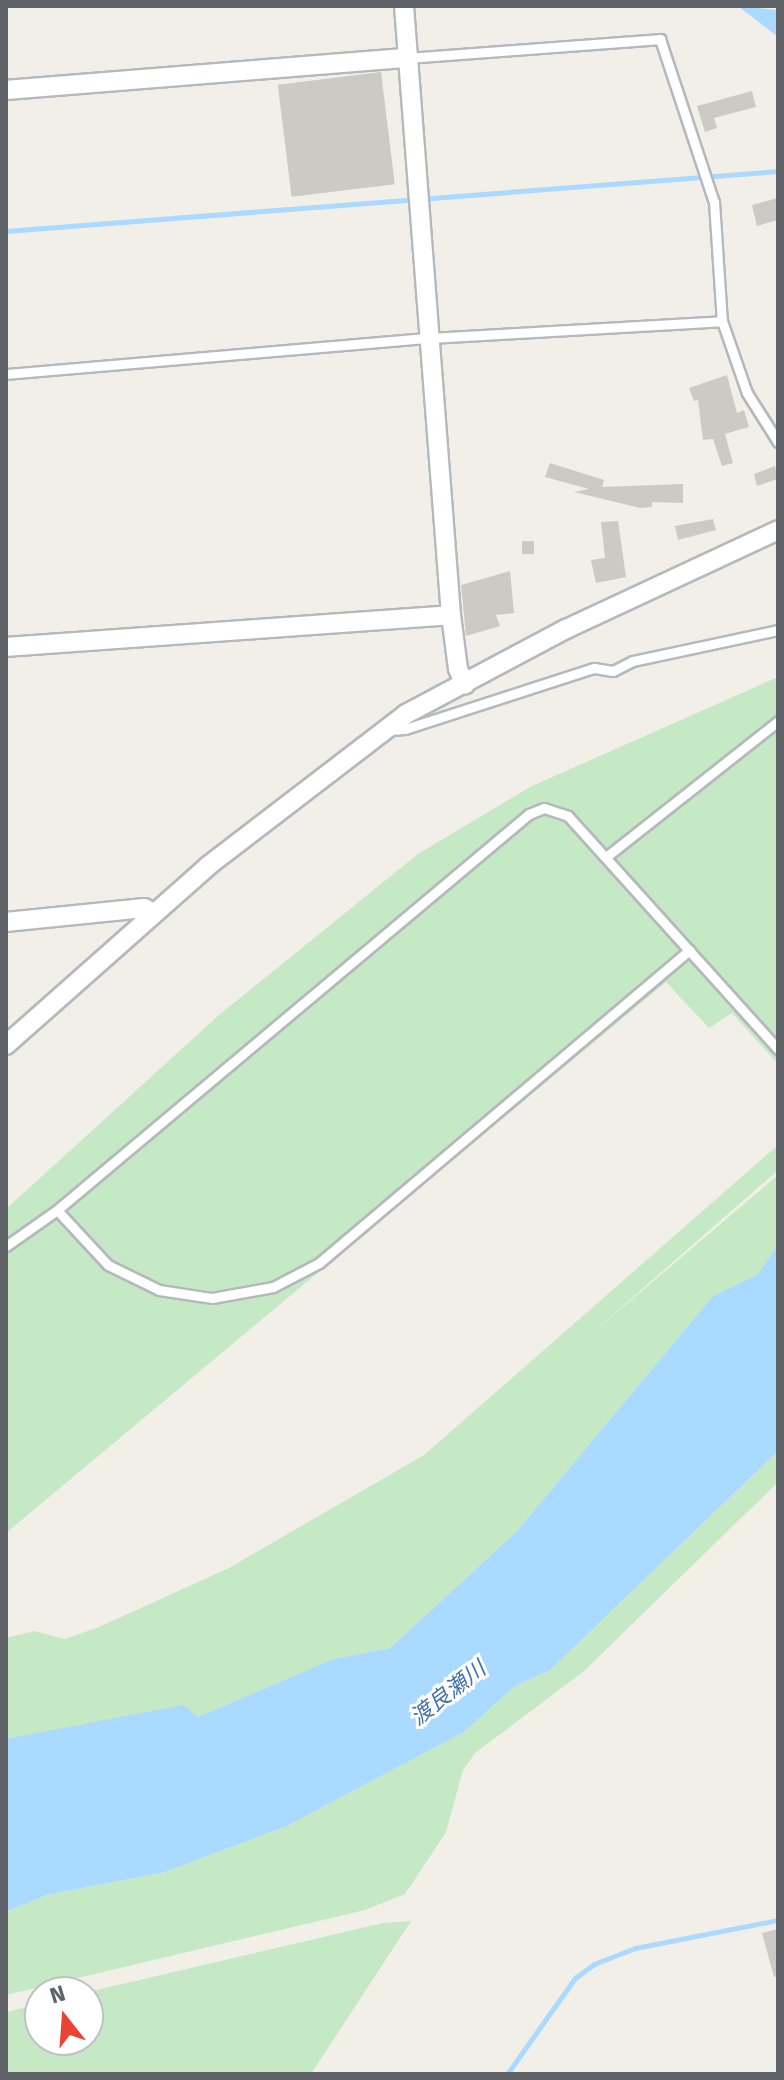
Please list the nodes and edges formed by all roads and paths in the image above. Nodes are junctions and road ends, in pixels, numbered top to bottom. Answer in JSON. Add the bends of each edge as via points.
{"nodes":[{"id":1,"x":404,"y":6,"type":"edge"},
{"id":2,"x":408,"y":58,"type":"junction"},
{"id":3,"x":6,"y":90,"type":"edge"},
{"id":4,"x":722,"y":321,"type":"junction"},
{"id":5,"x":430,"y":338,"type":"junction"},
{"id":6,"x":6,"y":374,"type":"edge"},
{"id":7,"x":778,"y":442,"type":"edge"},
{"id":8,"x":778,"y":530,"type":"edge"},
{"id":9,"x":451,"y":615,"type":"junction"},
{"id":10,"x":778,"y":630,"type":"edge"},
{"id":11,"x":6,"y":647,"type":"edge"},
{"id":12,"x":465,"y":684,"type":"junction"},
{"id":13,"x":778,"y":721,"type":"edge"},
{"id":14,"x":383,"y":730,"type":"junction"},
{"id":15,"x":606,"y":857,"type":"junction"},
{"id":16,"x":154,"y":913,"type":"junction"},
{"id":17,"x":6,"y":922,"type":"edge"},
{"id":18,"x":689,"y":950,"type":"junction"},
{"id":19,"x":6,"y":1045,"type":"edge"},
{"id":20,"x":778,"y":1049,"type":"edge"},
{"id":21,"x":57,"y":1210,"type":"junction"},
{"id":22,"x":6,"y":1246,"type":"edge"}],
"edges":[{"from":1,"to":2,"type":"street"},
{"from":2,"to":3,"type":"street"},
{"from":2,"to":4,"type":"lane","via":[[660,39],[714,202]]},
{"from":2,"to":5,"type":"street"},
{"from":4,"to":5,"type":"lane"},
{"from":4,"to":7,"type":"lane","via":[[747,393]]},
{"from":5,"to":6,"type":"lane"},
{"from":5,"to":9,"type":"street"},
{"from":8,"to":12,"type":"street","via":[[566,629]]},
{"from":9,"to":11,"type":"street"},
{"from":9,"to":12,"type":"street"},
{"from":10,"to":14,"type":"lane","via":[[633,661],[613,671],[594,668],[405,729]]},
{"from":12,"to":14,"type":"street"},
{"from":13,"to":15,"type":"lane"},
{"from":14,"to":16,"type":"street"},
{"from":15,"to":18,"type":"lane"},
{"from":15,"to":21,"type":"lane","via":[[560,810],[544,808],[529,814]]},
{"from":16,"to":17,"type":"street","via":[[144,908]]},
{"from":16,"to":19,"type":"street"},
{"from":18,"to":20,"type":"lane"},
{"from":18,"to":21,"type":"lane","via":[[319,1263],[273,1287],[212,1298],[159,1290],[108,1265]]},
{"from":21,"to":22,"type":"lane"}]}
